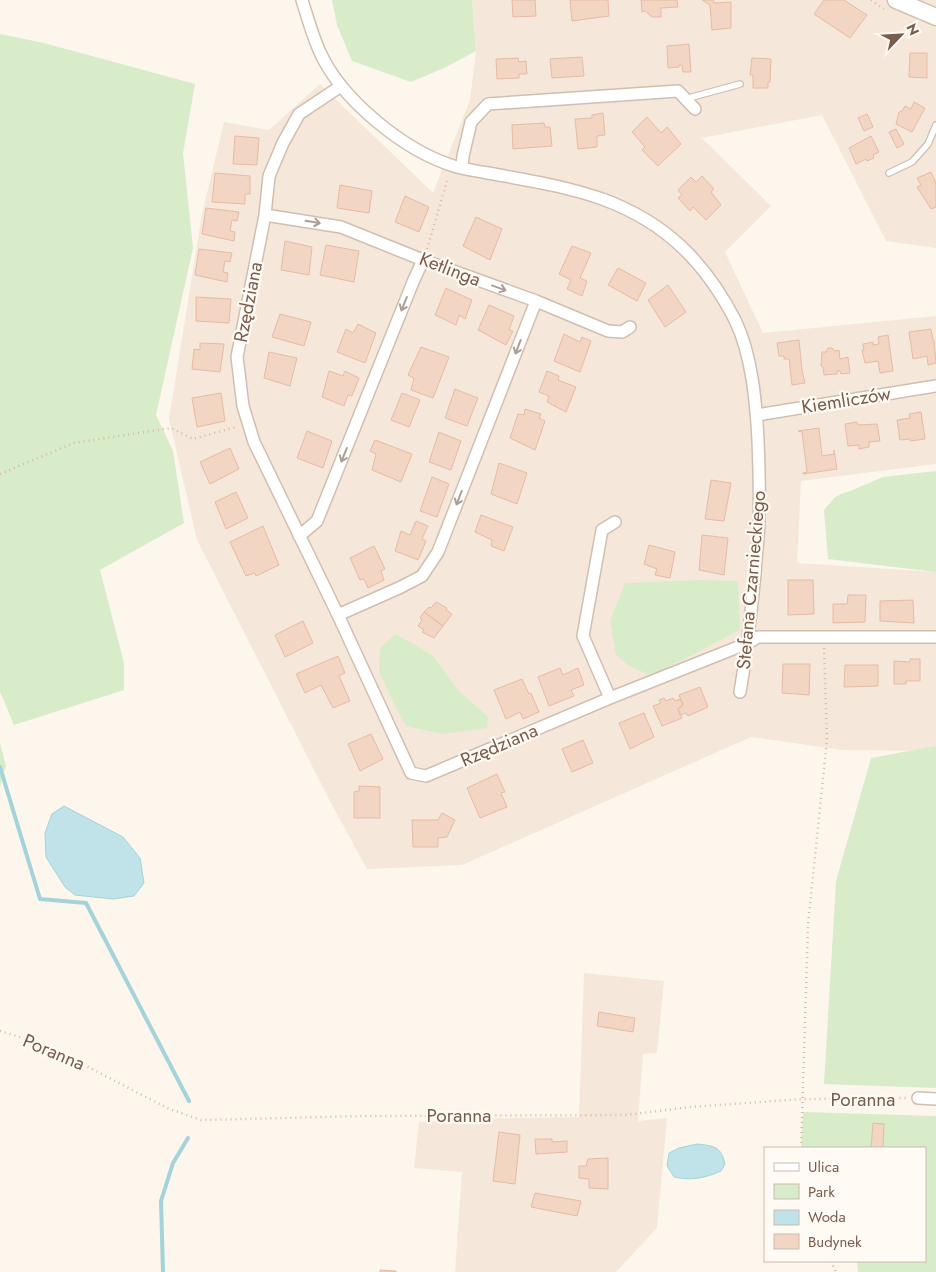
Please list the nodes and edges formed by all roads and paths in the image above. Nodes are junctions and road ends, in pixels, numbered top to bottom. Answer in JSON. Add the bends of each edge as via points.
{"nodes":[{"id":1,"x":302,"y":0,"type":"edge"},
{"id":2,"x":896,"y":0,"type":"edge"},
{"id":3,"x":936,"y":17,"type":"edge"},
{"id":4,"x":740,"y":84,"type":"dead end"},
{"id":5,"x":341,"y":86,"type":"junction"},
{"id":6,"x":681,"y":95,"type":"junction"},
{"id":7,"x":695,"y":110,"type":"dead end"},
{"id":8,"x":936,"y":125,"type":"edge"},
{"id":9,"x":462,"y":168,"type":"junction"},
{"id":10,"x":889,"y":173,"type":"dead end"},
{"id":11,"x":447,"y":181,"type":"dead end"},
{"id":12,"x":265,"y":215,"type":"junction"},
{"id":13,"x":424,"y":260,"type":"junction"},
{"id":14,"x":536,"y":301,"type":"junction"},
{"id":15,"x":630,"y":327,"type":"dead end"},
{"id":16,"x":936,"y":386,"type":"edge"},
{"id":17,"x":757,"y":415,"type":"junction"},
{"id":18,"x":248,"y":423,"type":"junction"},
{"id":19,"x":0,"y":474,"type":"edge"},
{"id":20,"x":614,"y":522,"type":"dead end"},
{"id":21,"x":299,"y":536,"type":"junction"},
{"id":22,"x":338,"y":615,"type":"junction"},
{"id":23,"x":824,"y":636,"type":"junction"},
{"id":24,"x":936,"y":637,"type":"edge"},
{"id":25,"x":748,"y":643,"type":"junction"},
{"id":26,"x":740,"y":692,"type":"dead end"},
{"id":27,"x":610,"y":698,"type":"junction"},
{"id":28,"x":0,"y":1031,"type":"edge"},
{"id":29,"x":918,"y":1098,"type":"joint"},
{"id":30,"x":803,"y":1099,"type":"junction"},
{"id":31,"x":936,"y":1099,"type":"edge"},
{"id":32,"x":801,"y":1147,"type":"edge"}],
"edges":[{"from":1,"to":5,"type":"street","name":"Stefana Czarnieckiego","via":[[320,51]]},
{"from":2,"to":3,"type":"street"},
{"from":4,"to":6,"type":"lane"},
{"from":5,"to":9,"type":"street","name":"Stefana Czarnieckiego","via":[[395,136],[418,151]]},
{"from":5,"to":12,"type":"street","name":"Rzędziana","via":[[299,114],[270,176]]},
{"from":6,"to":7,"type":"street"},
{"from":6,"to":9,"type":"street","via":[[488,104],[471,122]]},
{"from":8,"to":10,"type":"lane","via":[[928,144],[912,162]]},
{"from":9,"to":17,"type":"street","name":"Stefana Czarnieckiego","via":[[565,188],[606,201],[653,223],[684,248],[709,278],[735,320],[752,376]]},
{"from":11,"to":13,"type":"path"},
{"from":12,"to":13,"type":"street","name":"Ketlinga","one_way":true,"via":[[341,227]]},
{"from":12,"to":18,"type":"street","name":"Rzędziana","via":[[237,357]]},
{"from":13,"to":14,"type":"street","name":"Ketlinga","one_way":true},
{"from":13,"to":21,"type":"street","one_way":true,"via":[[317,521]]},
{"from":14,"to":15,"type":"street","name":"Ketlinga","via":[[608,331],[622,332]]},
{"from":14,"to":22,"type":"street","one_way":true,"via":[[438,552],[422,576]]},
{"from":16,"to":17,"type":"street","name":"Kiemliczów"},
{"from":17,"to":25,"type":"street","name":"Stefana Czarnieckiego","via":[[760,519]]},
{"from":18,"to":19,"type":"path","via":[[193,439],[170,428],[74,443]]},
{"from":18,"to":21,"type":"street","name":"Rzędziana"},
{"from":20,"to":27,"type":"street","via":[[602,530],[583,636]]},
{"from":21,"to":22,"type":"street","name":"Rzędziana"},
{"from":22,"to":27,"type":"street","name":"Rzędziana","via":[[411,773],[426,776]]},
{"from":23,"to":24,"type":"street","name":"Rzędziana"},
{"from":23,"to":25,"type":"street","name":"Rzędziana","via":[[758,637]]},
{"from":23,"to":30,"type":"path","via":[[827,739],[808,925]]},
{"from":25,"to":26,"type":"street","name":"Stefana Czarnieckiego"},
{"from":25,"to":27,"type":"street","name":"Rzędziana"},
{"from":28,"to":30,"type":"path","name":"Poranna","via":[[46,1045],[167,1108],[201,1120],[626,1115]]},
{"from":29,"to":30,"type":"path","name":"Poranna"},
{"from":29,"to":31,"type":"street","name":"Poranna"},
{"from":30,"to":32,"type":"path"}]}
